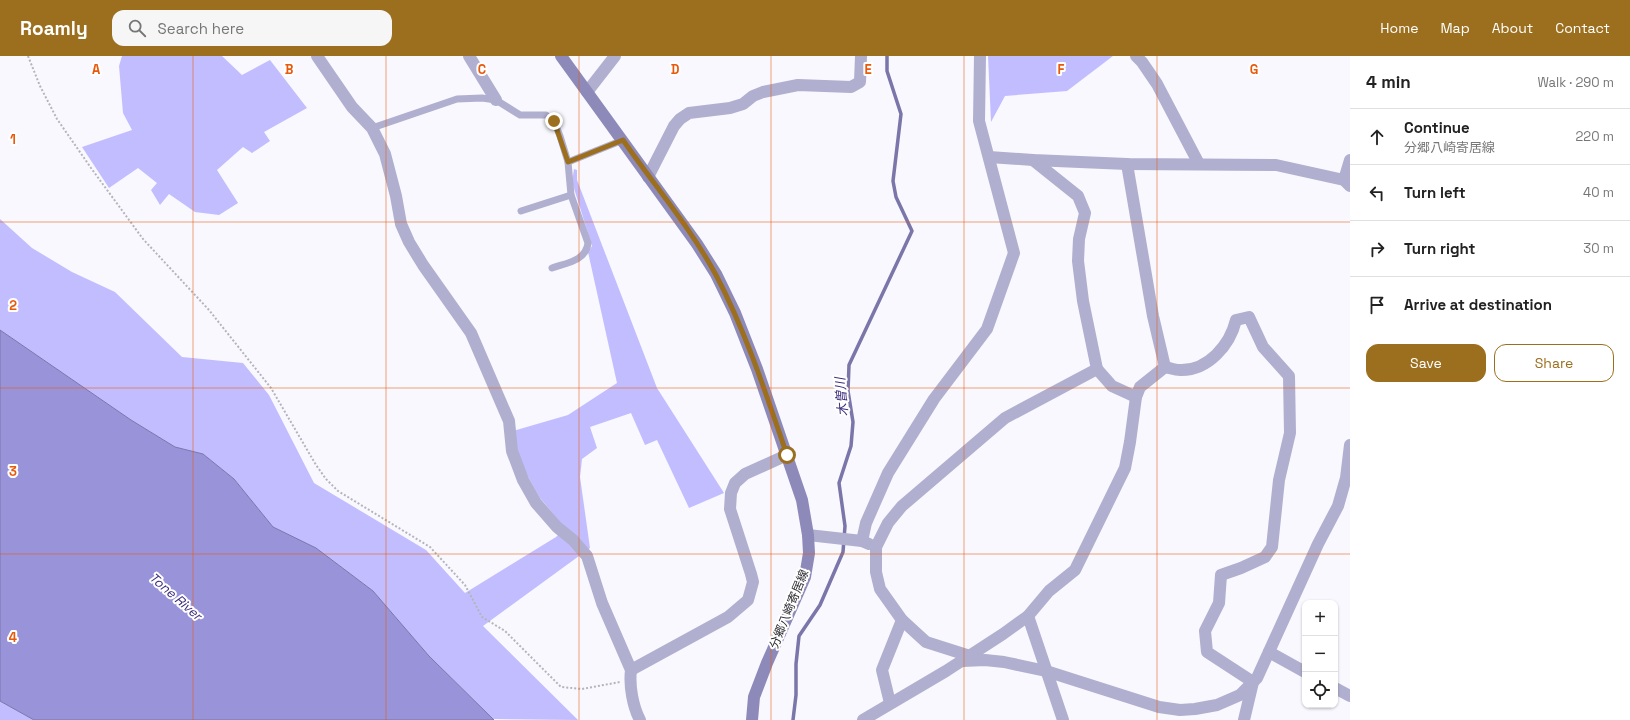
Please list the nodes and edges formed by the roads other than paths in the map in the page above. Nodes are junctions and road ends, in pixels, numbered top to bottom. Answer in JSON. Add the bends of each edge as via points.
{"nodes":[{"id":1,"x":317,"y":56,"type":"edge"},
{"id":2,"x":469,"y":56,"type":"edge"},
{"id":3,"x":561,"y":56,"type":"edge"},
{"id":4,"x":615,"y":56,"type":"edge"},
{"id":5,"x":861,"y":56,"type":"edge"},
{"id":6,"x":980,"y":56,"type":"edge"},
{"id":7,"x":1136,"y":56,"type":"edge"},
{"id":8,"x":587,"y":92,"type":"junction"},
{"id":9,"x":496,"y":100,"type":"junction"},
{"id":10,"x":372,"y":128,"type":"junction"},
{"id":11,"x":623,"y":140,"type":"junction"},
{"id":12,"x":989,"y":157,"type":"junction"},
{"id":13,"x":1033,"y":160,"type":"junction"},
{"id":14,"x":1350,"y":160,"type":"edge"},
{"id":15,"x":568,"y":162,"type":"junction"},
{"id":16,"x":1127,"y":164,"type":"junction"},
{"id":17,"x":1199,"y":164,"type":"junction"},
{"id":18,"x":648,"y":177,"type":"junction"},
{"id":19,"x":1347,"y":183,"type":"edge"},
{"id":20,"x":571,"y":195,"type":"junction"},
{"id":21,"x":521,"y":211,"type":"dead end"},
{"id":22,"x":552,"y":268,"type":"dead end"},
{"id":23,"x":1165,"y":367,"type":"junction"},
{"id":24,"x":1097,"y":369,"type":"junction"},
{"id":25,"x":1136,"y":397,"type":"junction"},
{"id":26,"x":1350,"y":445,"type":"edge"},
{"id":27,"x":787,"y":455,"type":"junction"},
{"id":28,"x":1345,"y":500,"type":"edge"},
{"id":29,"x":808,"y":535,"type":"junction"},
{"id":30,"x":858,"y":541,"type":"junction"},
{"id":31,"x":876,"y":547,"type":"junction"},
{"id":32,"x":1028,"y":616,"type":"junction"},
{"id":33,"x":902,"y":620,"type":"junction"},
{"id":34,"x":1269,"y":652,"type":"junction"},
{"id":35,"x":970,"y":656,"type":"junction"},
{"id":36,"x":959,"y":661,"type":"junction"},
{"id":37,"x":1302,"y":670,"type":"edge"},
{"id":38,"x":1046,"y":671,"type":"junction"},
{"id":39,"x":630,"y":674,"type":"junction"},
{"id":40,"x":1253,"y":682,"type":"junction"},
{"id":41,"x":1338,"y":690,"type":"edge"},
{"id":42,"x":1350,"y":696,"type":"edge"},
{"id":43,"x":890,"y":703,"type":"junction"},
{"id":44,"x":640,"y":720,"type":"edge"},
{"id":45,"x":752,"y":720,"type":"edge"},
{"id":46,"x":863,"y":720,"type":"edge"},
{"id":47,"x":1063,"y":720,"type":"edge"},
{"id":48,"x":1244,"y":720,"type":"edge"}],
"edges":[{"from":1,"to":10,"type":"street","via":[[352,108]]},
{"from":2,"to":9,"type":"street"},
{"from":3,"to":8,"type":"main road","name":"分郷八崎寄居線"},
{"from":4,"to":8,"type":"street"},
{"from":5,"to":18,"type":"street","via":[[860,82],[852,87],[798,85],[763,92],[743,104],[730,108],[696,111],[680,119]]},
{"from":6,"to":12,"type":"street","via":[[979,122]]},
{"from":7,"to":17,"type":"street","via":[[1157,84]]},
{"from":8,"to":11,"type":"main road","name":"分郷八崎寄居線"},
{"from":9,"to":10,"type":"lane","via":[[457,99]]},
{"from":9,"to":15,"type":"lane","via":[[520,116],[546,115],[554,121]]},
{"from":10,"to":39,"type":"street","via":[[385,154],[401,224],[409,242],[471,333],[508,421],[512,451],[523,480],[536,503],[587,556]]},
{"from":11,"to":15,"type":"lane"},
{"from":11,"to":18,"type":"main road","name":"分郷八崎寄居線"},
{"from":12,"to":13,"type":"street"},
{"from":12,"to":30,"type":"street","via":[[1014,253],[986,329],[934,399],[888,473]]},
{"from":13,"to":16,"type":"street"},
{"from":13,"to":24,"type":"street","via":[[1078,196],[1085,213],[1078,260],[1083,301]]},
{"from":14,"to":19,"type":"street"},
{"from":15,"to":20,"type":"lane"},
{"from":16,"to":17,"type":"street"},
{"from":16,"to":23,"type":"street","via":[[1153,316]]},
{"from":17,"to":19,"type":"street","via":[[1276,165]]},
{"from":18,"to":27,"type":"main road","name":"分郷八崎寄居線","via":[[716,274],[757,369]]},
{"from":20,"to":21,"type":"lane"},
{"from":20,"to":22,"type":"lane","via":[[588,243],[587,249],[577,260]]},
{"from":23,"to":25,"type":"street","via":[[1140,387]]},
{"from":23,"to":40,"type":"street","via":[[1181,370],[1202,366],[1221,351],[1234,330],[1236,320],[1250,317],[1263,346],[1289,376],[1290,433],[1279,480],[1272,547],[1265,557],[1221,574],[1219,603],[1205,631],[1207,652]]},
{"from":24,"to":25,"type":"street","via":[[1112,386]]},
{"from":24,"to":31,"type":"street","via":[[1005,418],[902,506],[888,523]]},
{"from":25,"to":32,"type":"street","via":[[1125,468],[1075,570],[1049,591]]},
{"from":26,"to":28,"type":"street"},
{"from":27,"to":29,"type":"main road","name":"分郷八崎寄居線","via":[[802,500]]},
{"from":27,"to":39,"type":"street","via":[[745,474],[735,483],[731,493],[730,509],[753,582],[748,600],[728,617]]},
{"from":28,"to":34,"type":"street","via":[[1338,506],[1318,544]]},
{"from":29,"to":30,"type":"street"},
{"from":29,"to":45,"type":"main road","name":"分郷八崎寄居線","via":[[809,552],[805,577],[754,698]]},
{"from":30,"to":31,"type":"street"},
{"from":31,"to":33,"type":"street","via":[[876,572],[880,589]]},
{"from":32,"to":35,"type":"street"},
{"from":32,"to":38,"type":"street"},
{"from":33,"to":35,"type":"street","via":[[926,642]]},
{"from":33,"to":43,"type":"street","via":[[882,670]]},
{"from":34,"to":37,"type":"street"},
{"from":34,"to":40,"type":"street","via":[[1258,678]]},
{"from":35,"to":36,"type":"street"},
{"from":36,"to":38,"type":"street","via":[[1004,662]]},
{"from":36,"to":43,"type":"street"},
{"from":38,"to":40,"type":"street","via":[[1159,707],[1180,710],[1217,706],[1240,695]]},
{"from":38,"to":47,"type":"street"},
{"from":39,"to":44,"type":"street","via":[[636,712]]},
{"from":40,"to":48,"type":"street"},
{"from":41,"to":42,"type":"street"},
{"from":43,"to":46,"type":"street"}]}
